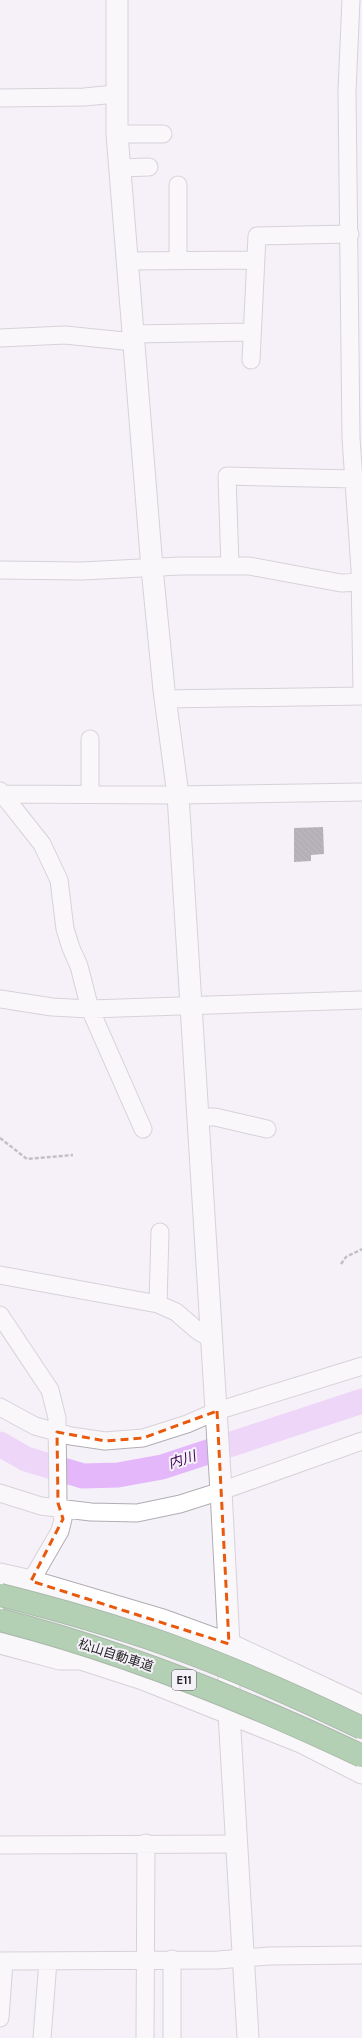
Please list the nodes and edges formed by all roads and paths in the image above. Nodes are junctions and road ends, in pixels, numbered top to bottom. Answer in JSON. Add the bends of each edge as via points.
{"nodes":[{"id":1,"x":117,"y":0,"type":"edge"},
{"id":2,"x":351,"y":0,"type":"edge"},
{"id":3,"x":116,"y":94,"type":"junction"},
{"id":4,"x":0,"y":98,"type":"edge"},
{"id":5,"x":116,"y":134,"type":"junction"},
{"id":6,"x":163,"y":134,"type":"dead end"},
{"id":7,"x":149,"y":167,"type":"dead end"},
{"id":8,"x":120,"y":168,"type":"junction"},
{"id":9,"x":178,"y":185,"type":"dead end"},
{"id":10,"x":350,"y":234,"type":"junction"},
{"id":11,"x":255,"y":260,"type":"junction"},
{"id":12,"x":127,"y":261,"type":"junction"},
{"id":13,"x":178,"y":261,"type":"junction"},
{"id":14,"x":252,"y":332,"type":"junction"},
{"id":15,"x":0,"y":338,"type":"edge"},
{"id":16,"x":133,"y":338,"type":"junction"},
{"id":17,"x":251,"y":360,"type":"dead end"},
{"id":18,"x":354,"y":479,"type":"junction"},
{"id":19,"x":230,"y":566,"type":"junction"},
{"id":20,"x":152,"y":568,"type":"junction"},
{"id":21,"x":0,"y":570,"type":"edge"},
{"id":22,"x":361,"y":582,"type":"edge"},
{"id":23,"x":362,"y":690,"type":"edge"},
{"id":24,"x":362,"y":696,"type":"edge"},
{"id":25,"x":165,"y":698,"type":"junction"},
{"id":26,"x":90,"y":739,"type":"dead end"},
{"id":27,"x":362,"y":792,"type":"edge"},
{"id":28,"x":1,"y":793,"type":"edge"},
{"id":29,"x":90,"y":794,"type":"junction"},
{"id":30,"x":178,"y":795,"type":"junction"},
{"id":31,"x":0,"y":999,"type":"edge"},
{"id":32,"x":362,"y":1000,"type":"edge"},
{"id":33,"x":192,"y":1007,"type":"junction"},
{"id":34,"x":90,"y":1009,"type":"junction"},
{"id":35,"x":198,"y":1117,"type":"junction"},
{"id":36,"x":143,"y":1129,"type":"dead end"},
{"id":37,"x":266,"y":1129,"type":"dead end"},
{"id":38,"x":0,"y":1138,"type":"edge"},
{"id":39,"x":73,"y":1155,"type":"dead end"},
{"id":40,"x":160,"y":1232,"type":"dead end"},
{"id":41,"x":362,"y":1249,"type":"edge"},
{"id":42,"x":341,"y":1264,"type":"dead end"},
{"id":43,"x":0,"y":1275,"type":"edge"},
{"id":44,"x":158,"y":1304,"type":"junction"},
{"id":45,"x":0,"y":1315,"type":"edge"},
{"id":46,"x":212,"y":1339,"type":"junction"},
{"id":47,"x":362,"y":1366,"type":"edge"},
{"id":48,"x":0,"y":1407,"type":"edge"},
{"id":49,"x":217,"y":1414,"type":"junction"},
{"id":50,"x":57,"y":1434,"type":"junction"},
{"id":51,"x":362,"y":1441,"type":"edge"},
{"id":52,"x":221,"y":1488,"type":"junction"},
{"id":53,"x":0,"y":1493,"type":"edge"},
{"id":54,"x":59,"y":1506,"type":"junction"},
{"id":55,"x":0,"y":1574,"type":"edge"},
{"id":56,"x":31,"y":1581,"type":"junction"},
{"id":57,"x":0,"y":1595,"type":"edge"},
{"id":58,"x":0,"y":1620,"type":"edge"},
{"id":59,"x":0,"y":1643,"type":"edge"},
{"id":60,"x":229,"y":1644,"type":"junction"},
{"id":61,"x":362,"y":1706,"type":"edge"},
{"id":62,"x":229,"y":1713,"type":"junction"},
{"id":63,"x":362,"y":1728,"type":"edge"},
{"id":64,"x":362,"y":1756,"type":"edge"},
{"id":65,"x":362,"y":1773,"type":"edge"},
{"id":66,"x":146,"y":1843,"type":"junction"},
{"id":67,"x":237,"y":1844,"type":"junction"},
{"id":68,"x":0,"y":1846,"type":"edge"},
{"id":69,"x":362,"y":1955,"type":"edge"},
{"id":70,"x":244,"y":1958,"type":"junction"},
{"id":71,"x":172,"y":1959,"type":"junction"},
{"id":72,"x":48,"y":1960,"type":"junction"},
{"id":73,"x":145,"y":1960,"type":"junction"},
{"id":74,"x":2,"y":1961,"type":"edge"},
{"id":75,"x":0,"y":2018,"type":"edge"},
{"id":76,"x":42,"y":2038,"type":"edge"},
{"id":77,"x":145,"y":2038,"type":"edge"},
{"id":78,"x":172,"y":2038,"type":"edge"},
{"id":79,"x":248,"y":2038,"type":"edge"}],
"edges":[{"from":1,"to":3,"type":"street"},
{"from":2,"to":10,"type":"street","via":[[347,91]]},
{"from":3,"to":4,"type":"street"},
{"from":3,"to":5,"type":"street"},
{"from":5,"to":6,"type":"street"},
{"from":5,"to":8,"type":"street"},
{"from":7,"to":8,"type":"street"},
{"from":8,"to":12,"type":"street"},
{"from":9,"to":13,"type":"street"},
{"from":10,"to":11,"type":"street","via":[[257,236]]},
{"from":10,"to":18,"type":"street","via":[[351,438]]},
{"from":11,"to":13,"type":"street"},
{"from":11,"to":14,"type":"street"},
{"from":12,"to":13,"type":"street"},
{"from":12,"to":16,"type":"street"},
{"from":14,"to":16,"type":"street"},
{"from":14,"to":17,"type":"street"},
{"from":15,"to":16,"type":"street","via":[[65,335]]},
{"from":16,"to":20,"type":"street"},
{"from":18,"to":19,"type":"street","via":[[227,476]]},
{"from":18,"to":22,"type":"street"},
{"from":19,"to":20,"type":"street"},
{"from":19,"to":22,"type":"street","via":[[272,569],[341,583]]},
{"from":20,"to":21,"type":"street","via":[[82,571]]},
{"from":20,"to":25,"type":"street"},
{"from":22,"to":23,"type":"street"},
{"from":24,"to":25,"type":"street"},
{"from":25,"to":30,"type":"street"},
{"from":26,"to":29,"type":"street"},
{"from":27,"to":30,"type":"street"},
{"from":28,"to":29,"type":"street"},
{"from":28,"to":34,"type":"street","via":[[42,844],[59,880],[65,929],[79,966]]},
{"from":29,"to":30,"type":"street"},
{"from":30,"to":33,"type":"street"},
{"from":31,"to":34,"type":"street","via":[[52,1007]]},
{"from":32,"to":33,"type":"street"},
{"from":33,"to":34,"type":"street"},
{"from":33,"to":35,"type":"street"},
{"from":34,"to":36,"type":"street"},
{"from":35,"to":37,"type":"street","via":[[215,1117]]},
{"from":35,"to":46,"type":"street"},
{"from":38,"to":39,"type":"path","via":[[27,1159]]},
{"from":40,"to":44,"type":"street"},
{"from":41,"to":42,"type":"path"},
{"from":43,"to":44,"type":"street"},
{"from":44,"to":46,"type":"street","via":[[176,1312]]},
{"from":45,"to":50,"type":"street","via":[[50,1390],[57,1418]]},
{"from":46,"to":49,"type":"street"},
{"from":47,"to":49,"type":"street"},
{"from":48,"to":50,"type":"street","via":[[35,1426]]},
{"from":49,"to":50,"type":"street","via":[[143,1438],[105,1441]]},
{"from":49,"to":52,"type":"street"},
{"from":50,"to":54,"type":"street"},
{"from":51,"to":52,"type":"street"},
{"from":52,"to":54,"type":"street","via":[[180,1504],[137,1513]]},
{"from":52,"to":60,"type":"street"},
{"from":53,"to":54,"type":"street","via":[[41,1506]]},
{"from":54,"to":56,"type":"street","via":[[62,1525]]},
{"from":55,"to":56,"type":"street"},
{"from":56,"to":60,"type":"street","via":[[163,1620]]},
{"from":57,"to":63,"type":"highway","name":"松山自動車道","number":"E11","bridge":true,"via":[[166,1644],[302,1699]]},
{"from":58,"to":64,"type":"highway","name":"松山自動車道","number":"E11","bridge":true,"via":[[46,1632],[157,1669],[294,1724]]},
{"from":59,"to":62,"type":"street","via":[[60,1659],[87,1661],[142,1679]]},
{"from":60,"to":61,"type":"street"},
{"from":60,"to":62,"type":"street"},
{"from":62,"to":65,"type":"street","via":[[301,1742]]},
{"from":62,"to":67,"type":"street"},
{"from":66,"to":67,"type":"street"},
{"from":66,"to":68,"type":"street"},
{"from":66,"to":73,"type":"street"},
{"from":67,"to":70,"type":"street"},
{"from":69,"to":70,"type":"street"},
{"from":70,"to":71,"type":"street"},
{"from":70,"to":79,"type":"street"},
{"from":71,"to":73,"type":"street"},
{"from":71,"to":78,"type":"street"},
{"from":72,"to":73,"type":"street"},
{"from":72,"to":74,"type":"street"},
{"from":72,"to":76,"type":"street"},
{"from":73,"to":77,"type":"street"},
{"from":74,"to":75,"type":"street"}]}
